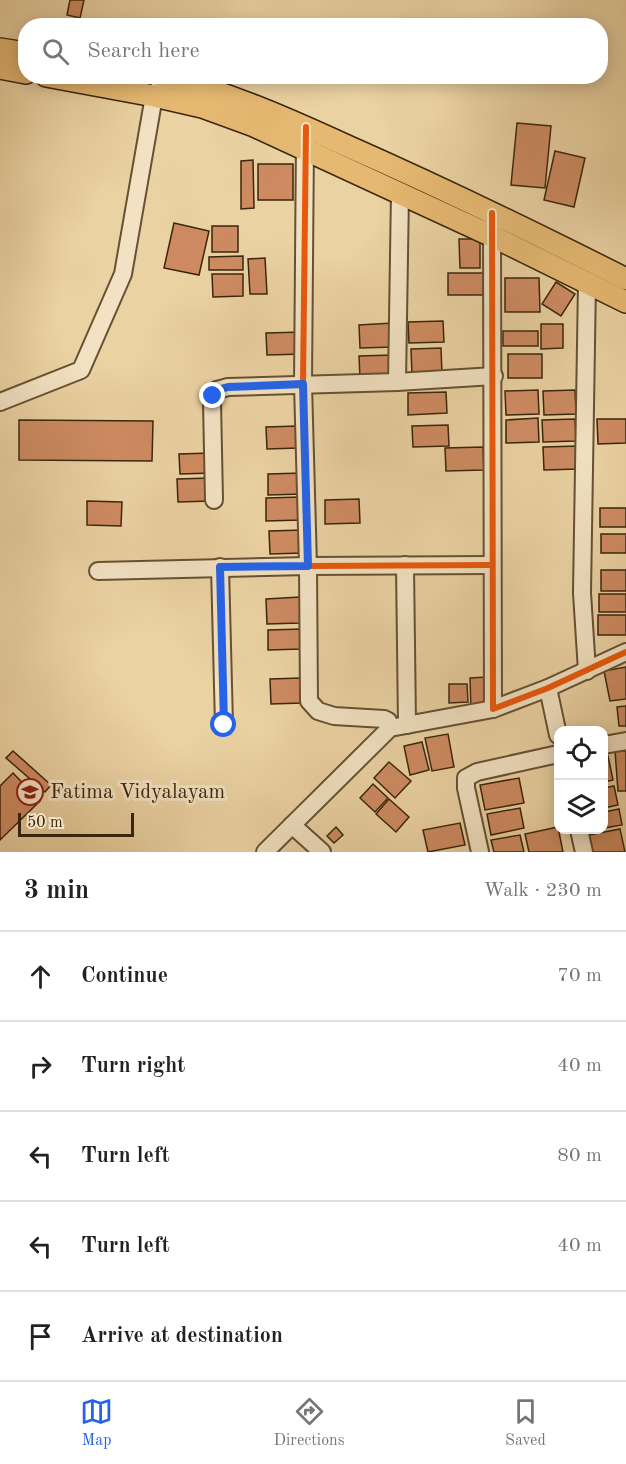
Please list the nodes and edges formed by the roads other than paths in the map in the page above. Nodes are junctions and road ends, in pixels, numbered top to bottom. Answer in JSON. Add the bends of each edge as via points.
{"nodes":[{"id":1,"x":0,"y":49,"type":"edge"},
{"id":2,"x":18,"y":52,"type":"edge"},
{"id":3,"x":0,"y":68,"type":"edge"},
{"id":4,"x":18,"y":71,"type":"edge"},
{"id":5,"x":160,"y":84,"type":"edge"},
{"id":6,"x":162,"y":84,"type":"edge"},
{"id":7,"x":165,"y":84,"type":"edge"},
{"id":8,"x":306,"y":127,"type":"junction"},
{"id":9,"x":305,"y":149,"type":"junction"},
{"id":10,"x":400,"y":193,"type":"junction"},
{"id":11,"x":492,"y":213,"type":"junction"},
{"id":12,"x":492,"y":236,"type":"junction"},
{"id":13,"x":626,"y":279,"type":"edge"},
{"id":14,"x":587,"y":282,"type":"junction"},
{"id":15,"x":626,"y":302,"type":"edge"},
{"id":16,"x":494,"y":376,"type":"junction"},
{"id":17,"x":397,"y":382,"type":"junction"},
{"id":18,"x":303,"y":384,"type":"junction"},
{"id":19,"x":0,"y":402,"type":"edge"},
{"id":20,"x":214,"y":500,"type":"dead end"},
{"id":21,"x":405,"y":565,"type":"junction"},
{"id":22,"x":492,"y":565,"type":"junction"},
{"id":23,"x":308,"y":566,"type":"junction"},
{"id":24,"x":220,"y":567,"type":"junction"},
{"id":25,"x":98,"y":571,"type":"dead end"},
{"id":26,"x":626,"y":652,"type":"edge"},
{"id":27,"x":587,"y":671,"type":"junction"},
{"id":28,"x":548,"y":688,"type":"junction"},
{"id":29,"x":493,"y":709,"type":"junction"},
{"id":30,"x":224,"y":725,"type":"dead end"},
{"id":31,"x":399,"y":726,"type":"junction"},
{"id":32,"x":556,"y":726,"type":"edge"},
{"id":33,"x":626,"y":741,"type":"edge"},
{"id":34,"x":608,"y":744,"type":"edge"},
{"id":35,"x":554,"y":755,"type":"edge"},
{"id":36,"x":292,"y":825,"type":"junction"},
{"id":37,"x":580,"y":834,"type":"edge"},
{"id":38,"x":265,"y":852,"type":"edge"},
{"id":39,"x":322,"y":852,"type":"edge"},
{"id":40,"x":480,"y":852,"type":"edge"},
{"id":41,"x":584,"y":852,"type":"edge"}],
"edges":[{"from":1,"to":2,"type":"main road"},
{"from":3,"to":4,"type":"main road"},
{"from":5,"to":19,"type":"street","via":[[123,274],[81,370]]},
{"from":6,"to":9,"type":"main road","via":[[202,107]]},
{"from":7,"to":8,"type":"main road","via":[[229,96]]},
{"from":8,"to":9,"type":"street"},
{"from":8,"to":11,"type":"main road"},
{"from":9,"to":10,"type":"main road"},
{"from":9,"to":18,"type":"street"},
{"from":10,"to":12,"type":"main road"},
{"from":10,"to":17,"type":"street"},
{"from":11,"to":12,"type":"street"},
{"from":11,"to":13,"type":"main road"},
{"from":12,"to":14,"type":"main road"},
{"from":12,"to":16,"type":"street"},
{"from":14,"to":15,"type":"main road"},
{"from":14,"to":27,"type":"street","via":[[582,593]]},
{"from":16,"to":17,"type":"street"},
{"from":16,"to":22,"type":"street"},
{"from":17,"to":18,"type":"street"},
{"from":18,"to":20,"type":"street","via":[[217,390],[212,402]]},
{"from":18,"to":23,"type":"street"},
{"from":21,"to":22,"type":"street"},
{"from":21,"to":23,"type":"street"},
{"from":21,"to":31,"type":"street"},
{"from":22,"to":29,"type":"street"},
{"from":23,"to":24,"type":"street"},
{"from":23,"to":31,"type":"street","via":[[309,701],[318,711],[334,716],[384,719]]},
{"from":24,"to":25,"type":"street"},
{"from":24,"to":30,"type":"street"},
{"from":26,"to":27,"type":"street"},
{"from":27,"to":28,"type":"street"},
{"from":28,"to":29,"type":"street"},
{"from":28,"to":32,"type":"street"},
{"from":29,"to":31,"type":"street"},
{"from":31,"to":36,"type":"street"},
{"from":33,"to":34,"type":"street"},
{"from":35,"to":40,"type":"street","via":[[465,778]]},
{"from":36,"to":38,"type":"street"},
{"from":36,"to":39,"type":"street"},
{"from":37,"to":41,"type":"street"}]}
